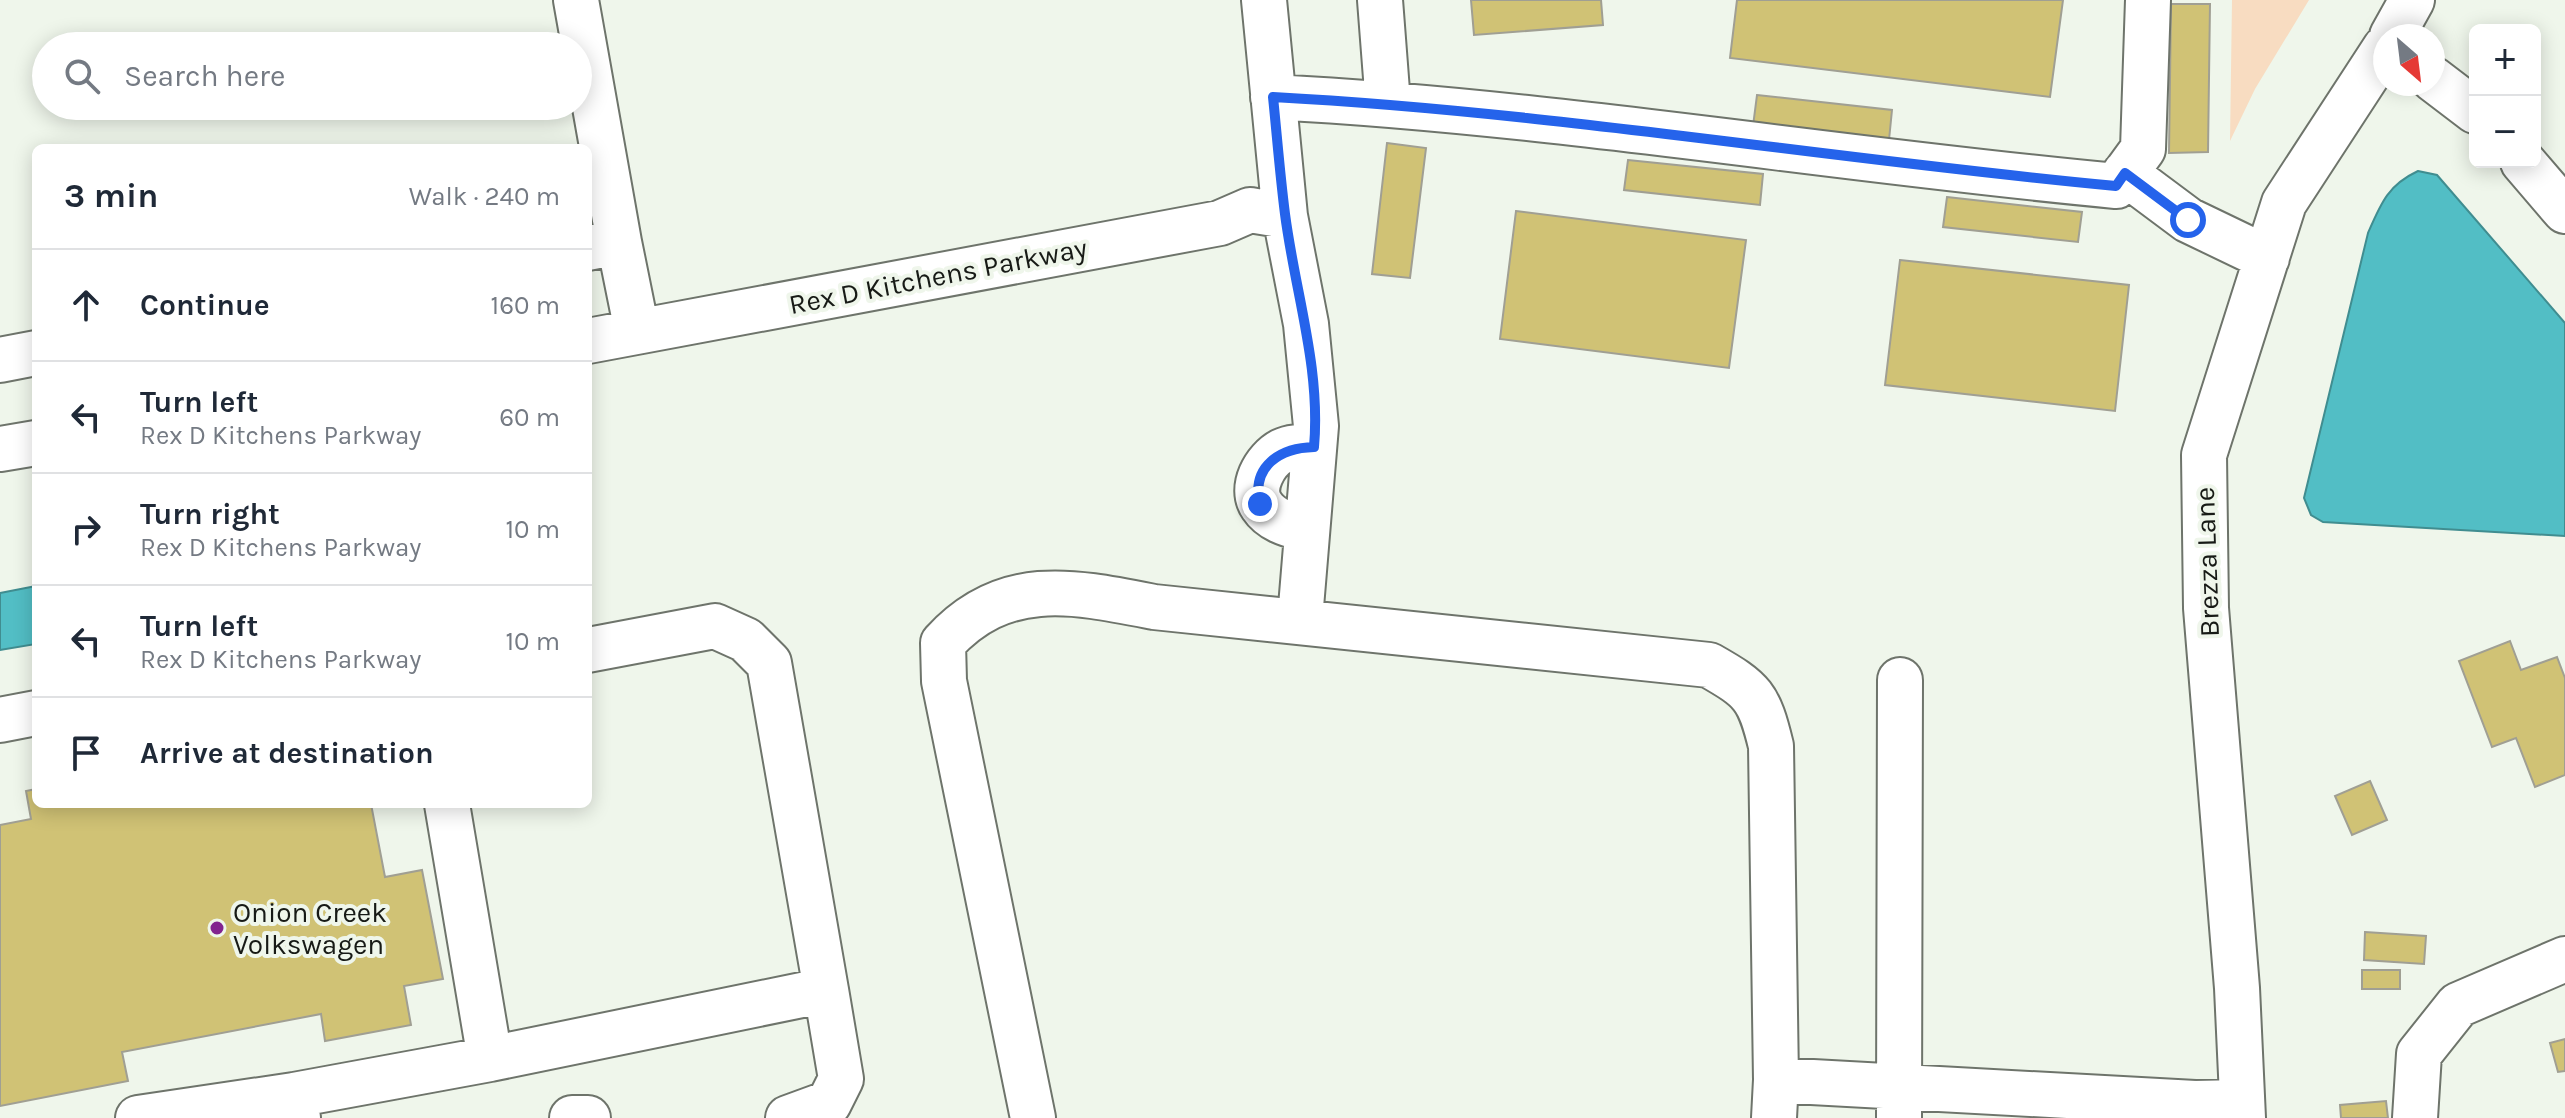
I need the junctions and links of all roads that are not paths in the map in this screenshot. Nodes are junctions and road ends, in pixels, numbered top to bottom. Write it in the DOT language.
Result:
graph roads {
  1 [pos="576,0"];
  2 [pos="1264,0"];
  3 [pos="1380,0"];
  4 [pos="2148,0"];
  5 [pos="2412,0"];
  6 [pos="2399,24"];
  7 [pos="580,32"];
  8 [pos="2373,66"];
  9 [pos="2445,88"];
  10 [pos="1273,97"];
  11 [pos="1388,104"];
  12 [pos="2469,106"];
  13 [pos="590,120"];
  14 [pos="2528,168"];
  15 [pos="2125,173"];
  16 [pos="2565,211"];
  17 [pos="1285,216"];
  18 [pos="604,245"];
  19 [pos="2267,258"];
  20 [pos="637,331"];
  21 [pos="592,340"];
  22 [pos="32,354"];
  23 [pos="0,360"];
  24 [pos="32,444"];
  25 [pos="0,449"];
  26 [pos="1300,619"];
  27 [pos="592,649"];
  28 [pos="1900,680"];
  29 [pos="32,714"];
  30 [pos="0,720"];
  31 [pos="448,808"];
  32 [pos="2565,959"];
  33 [pos="826,990"];
  34 [pos="490,1059"];
  35 [pos="1775,1099"];
  36 [pos="1899,1102"];
  37 [pos="296,1106"];
  38 [pos="2242,1110"];
  39 [pos="138,1118"];
  40 [pos="572,1118"];
  41 [pos="588,1118"];
  42 [pos="788,1118"];
  43 [pos="1033,1118"];
  44 [pos="2415,1118"];
  1 -- 7 [label="street"];
  2 -- 10 [label="street"];
  3 -- 11 [label="street"];
  4 -- 15 [label="street"];
  5 -- 6 [label="street"];
  8 -- 19 [label="street, Brezza Lane"];
  9 -- 12 [label="street"];
  10 -- 11 [label="street"];
  10 -- 17 [label="street"];
  11 -- 15 [label="street"];
  13 -- 18 [label="street"];
  14 -- 16 [label="street"];
  15 -- 19 [label="street"];
  17 -- 20 [label="street, Rex D Kitchens Parkway"];
  17 -- 26 [label="street"];
  18 -- 20 [label="street"];
  19 -- 38 [label="street, Brezza Lane"];
  20 -- 21 [label="street, Rex D Kitchens Parkway"];
  22 -- 23 [label="street"];
  24 -- 25 [label="street"];
  26 -- 35 [label="street"];
  26 -- 43 [label="street"];
  27 -- 33 [label="street"];
  28 -- 36 [label="street"];
  29 -- 30 [label="street"];
  31 -- 34 [label="street"];
  32 -- 44 [label="street"];
  33 -- 34 [label="street"];
  33 -- 42 [label="street"];
  34 -- 37 [label="street"];
  35 -- 36 [label="street"];
  36 -- 38 [label="street"];
  37 -- 39 [label="street"];
  40 -- 41 [label="street"];
}
